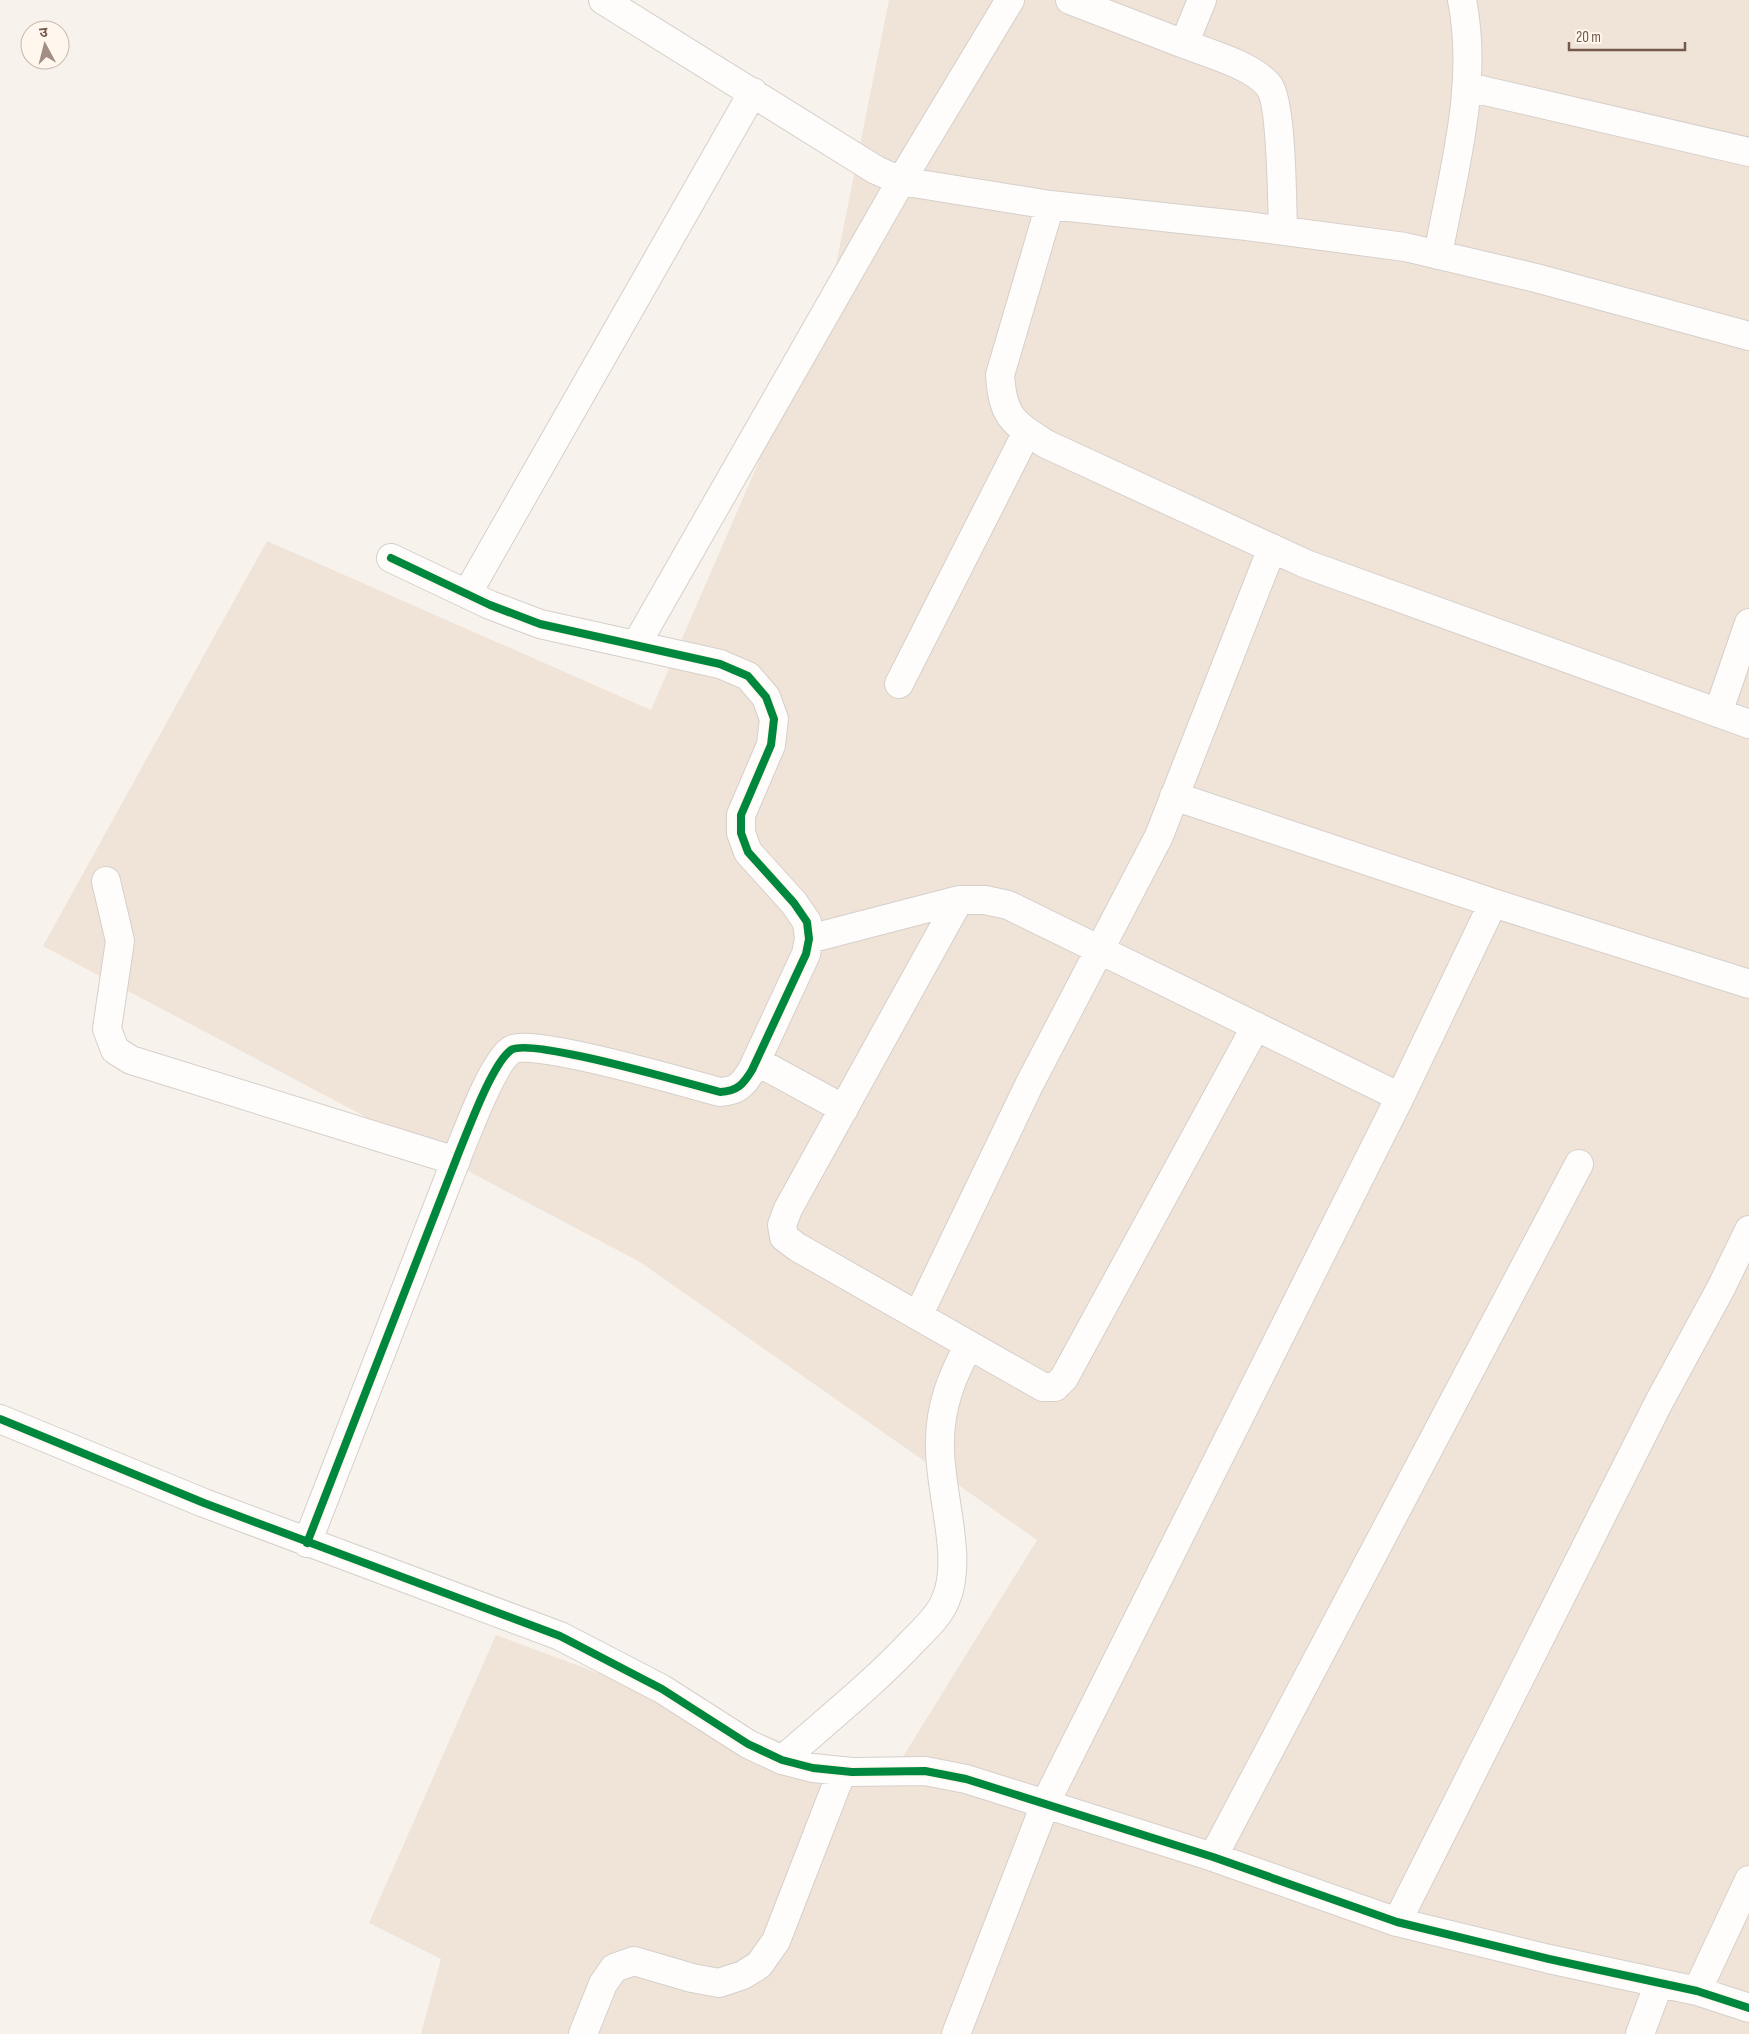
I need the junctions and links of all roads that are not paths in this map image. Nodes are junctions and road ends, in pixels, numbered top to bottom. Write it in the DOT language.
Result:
graph roads {
  1 [pos="604,0"];
  2 [pos="1010,0"];
  3 [pos="1070,0"];
  4 [pos="1202,0"];
  5 [pos="1462,0"];
  6 [pos="1184,44"];
  7 [pos="1468,87"];
  8 [pos="753,92"];
  9 [pos="1749,152"];
  10 [pos="901,181"];
  11 [pos="1050,205"];
  12 [pos="1283,230"];
  13 [pos="1438,255"];
  14 [pos="1749,336"];
  15 [pos="1027,432"];
  16 [pos="1272,548"];
  17 [pos="391,558"];
  18 [pos="468,594"];
  19 [pos="1749,623"];
  20 [pos="636,645"];
  21 [pos="899,684"];
  22 [pos="1718,713"];
  23 [pos="1749,724"];
  24 [pos="1174,796"];
  25 [pos="106,881"];
  26 [pos="959,900"];
  27 [pos="1493,903"];
  28 [pos="809,939"];
  29 [pos="1100,949"];
  30 [pos="1749,984"];
  31 [pos="1256,1026"];
  32 [pos="756,1062"];
  33 [pos="1400,1097"];
  34 [pos="844,1109"];
  35 [pos="456,1160"];
  36 [pos="1579,1164"];
  37 [pos="1749,1230"];
  38 [pos="918,1316"];
  39 [pos="969,1345"];
  40 [pos="0,1419"];
  41 [pos="307,1543"];
  42 [pos="782,1760"];
  43 [pos="842,1771"];
  44 [pos="1046,1802"];
  45 [pos="1213,1857"];
  46 [pos="1749,1880"];
  47 [pos="1397,1922"];
  48 [pos="1659,1983"];
  49 [pos="1697,1991"];
  50 [pos="1749,2008"];
  51 [pos="582,2034"];
  52 [pos="956,2034"];
  53 [pos="1640,2034"];
  1 -- 8 [label="street"];
  2 -- 10 [label="street"];
  3 -- 6 [label="street"];
  4 -- 6 [label="street"];
  5 -- 7 [label="street"];
  6 -- 12 [label="street"];
  7 -- 9 [label="street"];
  7 -- 13 [label="street"];
  8 -- 10 [label="street"];
  8 -- 18 [label="street"];
  10 -- 11 [label="street"];
  10 -- 20 [label="street"];
  11 -- 12 [label="street"];
  11 -- 15 [label="street"];
  12 -- 13 [label="street"];
  13 -- 14 [label="street"];
  15 -- 16 [label="street"];
  15 -- 21 [label="street"];
  16 -- 22 [label="street"];
  16 -- 24 [label="street"];
  17 -- 18 [label="street"];
  18 -- 20 [label="street"];
  19 -- 22 [label="street"];
  20 -- 28 [label="street"];
  22 -- 23 [label="street"];
  24 -- 27 [label="street"];
  24 -- 29 [label="street"];
  25 -- 35 [label="street"];
  26 -- 28 [label="street"];
  26 -- 29 [label="street"];
  26 -- 34 [label="street"];
  27 -- 30 [label="street"];
  27 -- 33 [label="street"];
  28 -- 32 [label="street"];
  29 -- 31 [label="street"];
  29 -- 38 [label="street"];
  31 -- 33 [label="street"];
  31 -- 39 [label="street"];
  32 -- 34 [label="street"];
  32 -- 35 [label="street"];
  33 -- 44 [label="street"];
  34 -- 38 [label="street"];
  35 -- 41 [label="street"];
  36 -- 45 [label="street"];
  37 -- 47 [label="street"];
  38 -- 39 [label="street"];
  39 -- 42 [label="street"];
  40 -- 41 [label="street"];
  41 -- 42 [label="street"];
  42 -- 43 [label="street"];
  43 -- 44 [label="street"];
  43 -- 51 [label="street"];
  44 -- 45 [label="street"];
  44 -- 52 [label="street"];
  45 -- 47 [label="street"];
  46 -- 49 [label="street"];
  47 -- 48 [label="street"];
  48 -- 49 [label="street"];
  48 -- 53 [label="street"];
  49 -- 50 [label="street"];
}
